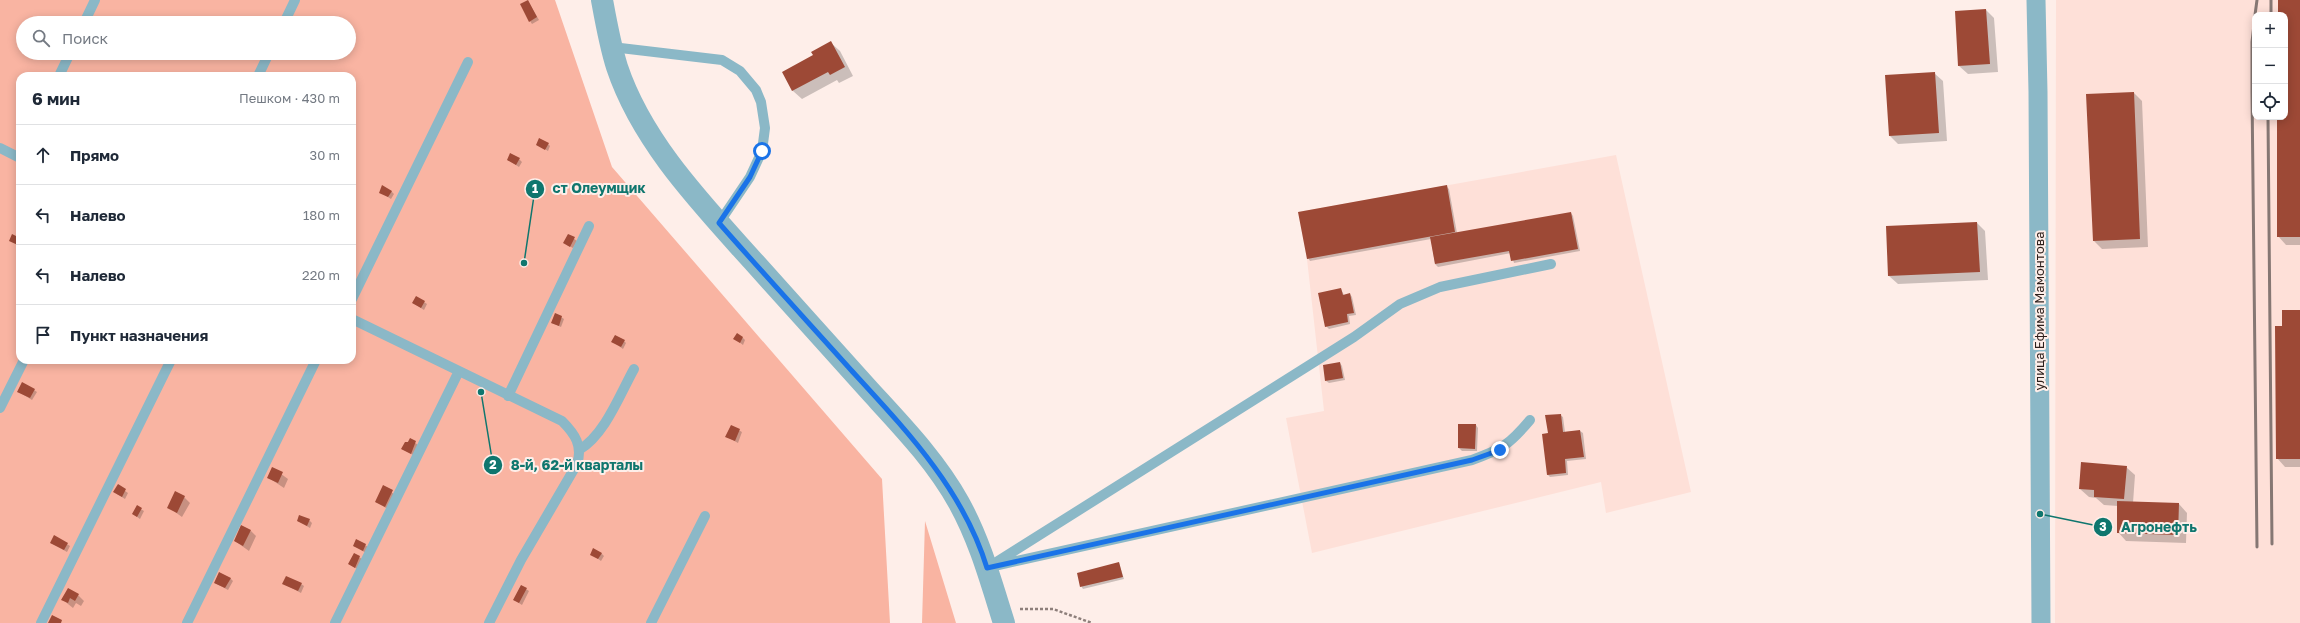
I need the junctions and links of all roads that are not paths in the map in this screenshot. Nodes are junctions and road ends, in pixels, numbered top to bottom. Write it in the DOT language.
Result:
graph roads {
  1 [pos="95,0"];
  2 [pos="295,0"];
  3 [pos="602,0"];
  4 [pos="2036,0"];
  5 [pos="87,16"];
  6 [pos="287,16"];
  7 [pos="612,47"];
  8 [pos="67,60"];
  9 [pos="266,60"];
  10 [pos="468,62"];
  11 [pos="61,72"];
  12 [pos="260,72"];
  13 [pos="0,148"];
  14 [pos="16,155"];
  15 [pos="719,223"];
  16 [pos="589,226"];
  17 [pos="1551,264"];
  18 [pos="356,291"];
  19 [pos="356,321"];
  20 [pos="22,364"];
  21 [pos="169,364"];
  22 [pos="314,364"];
  23 [pos="634,369"];
  24 [pos="459,371"];
  25 [pos="508,396"];
  26 [pos="0,408"];
  27 [pos="1530,420"];
  28 [pos="579,450"];
  29 [pos="706,516"];
  30 [pos="987,568"];
  31 [pos="1001,616"];
  32 [pos="41,623"];
  33 [pos="187,623"];
  34 [pos="335,623"];
  35 [pos="489,623"];
  36 [pos="651,623"];
  37 [pos="2040,623"];
  1 -- 5 [label="lane"];
  2 -- 6 [label="lane"];
  3 -- 7 [label="street"];
  4 -- 37 [label="street, улица Ефима Мамонтова"];
  7 -- 15 [label="street"];
  7 -- 15 [label="lane"];
  8 -- 11 [label="lane"];
  9 -- 12 [label="lane"];
  10 -- 18 [label="lane"];
  13 -- 14 [label="lane"];
  15 -- 30 [label="street"];
  16 -- 25 [label="lane"];
  17 -- 30 [label="lane"];
  19 -- 24 [label="lane"];
  20 -- 26 [label="lane"];
  21 -- 32 [label="lane"];
  22 -- 33 [label="lane"];
  23 -- 28 [label="lane"];
  24 -- 25 [label="lane"];
  24 -- 34 [label="lane"];
  25 -- 28 [label="lane"];
  27 -- 30 [label="lane"];
  28 -- 35 [label="lane"];
  29 -- 36 [label="lane"];
  30 -- 31 [label="street"];
}
